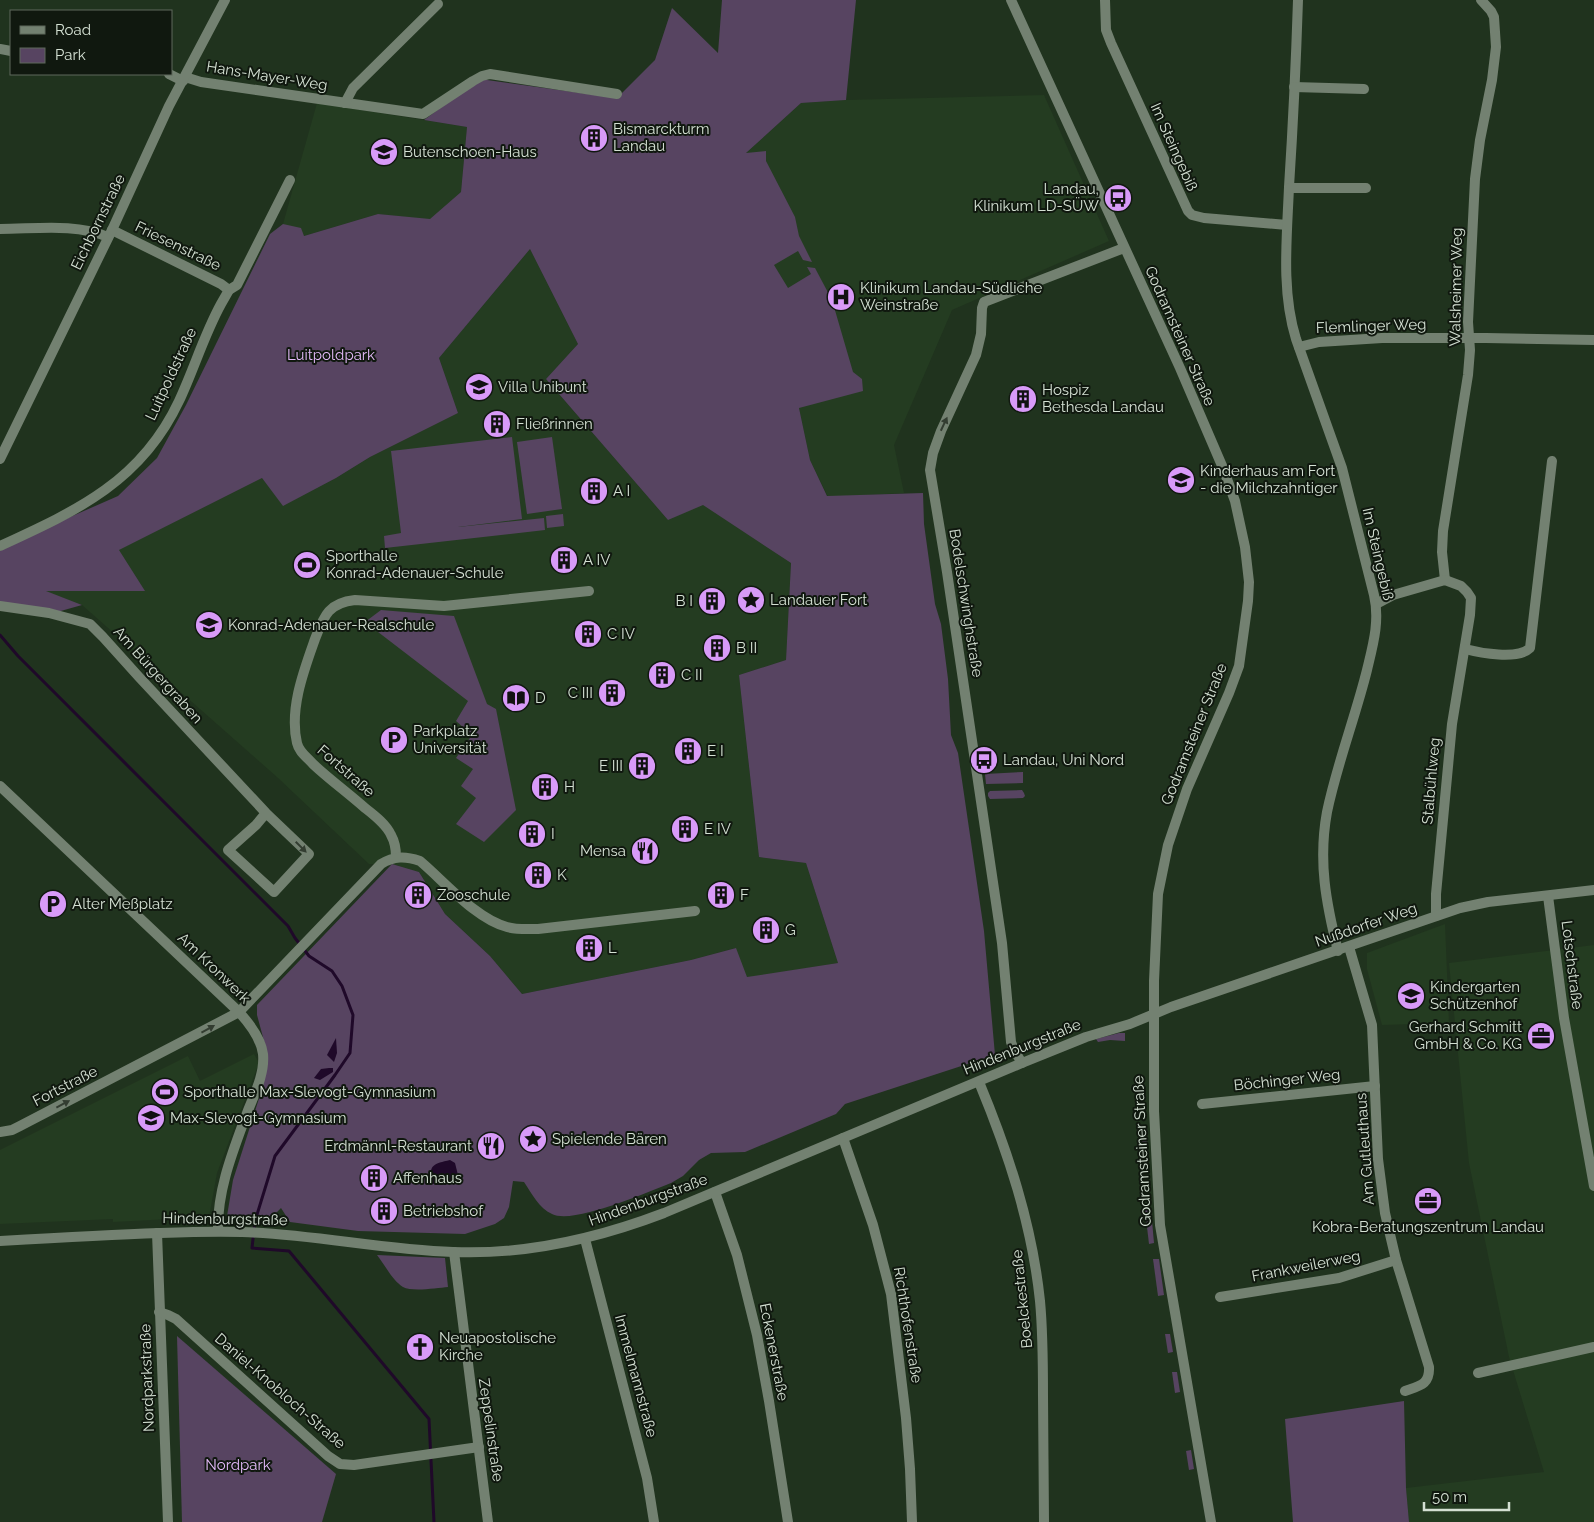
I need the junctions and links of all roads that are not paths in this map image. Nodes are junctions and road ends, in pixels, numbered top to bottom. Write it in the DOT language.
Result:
graph roads {
  1 [pos="225,0"];
  2 [pos="1011,0"];
  3 [pos="1105,0"];
  4 [pos="1298,0"];
  5 [pos="1481,0"];
  6 [pos="438,4"];
  7 [pos="172,75"];
  8 [pos="184,79"];
  9 [pos="1294,88"];
  10 [pos="1364,89"];
  11 [pos="617,94"];
  12 [pos="345,103"];
  13 [pos="290,180"];
  14 [pos="1289,188"];
  15 [pos="1366,188"];
  16 [pos="1287,225"];
  17 [pos="0,229"];
  18 [pos="110,234"];
  19 [pos="1124,248"];
  20 [pos="229,290"];
  21 [pos="1470,338"];
  22 [pos="1594,340"];
  23 [pos="1299,346"];
  24 [pos="0,459"];
  25 [pos="1552,461"];
  26 [pos="0,546"];
  27 [pos="1445,580"];
  28 [pos="589,591"];
  29 [pos="1376,604"];
  30 [pos="0,606"];
  31 [pos="1465,649"];
  32 [pos="0,786"];
  33 [pos="266,813"];
  34 [pos="396,857"];
  35 [pos="1594,890"];
  36 [pos="1548,896"];
  37 [pos="695,911"];
  38 [pos="1436,916"];
  39 [pos="1349,947"];
  40 [pos="1338,951"];
  41 [pos="239,1012"];
  42 [pos="1154,1015"];
  43 [pos="1022,1063"];
  44 [pos="979,1082"];
  45 [pos="1375,1086"];
  46 [pos="1202,1104"];
  47 [pos="0,1132"];
  48 [pos="843,1138"];
  49 [pos="1594,1186"];
  50 [pos="715,1192"];
  51 [pos="218,1231"];
  52 [pos="157,1234"];
  53 [pos="585,1239"];
  54 [pos="0,1240"];
  55 [pos="454,1252"];
  56 [pos="1396,1260"];
  57 [pos="1220,1297"];
  58 [pos="159,1312"];
  59 [pos="1594,1347"];
  60 [pos="1478,1373"];
  61 [pos="1405,1391"];
  62 [pos="479,1447"];
  63 [pos="168,1522"];
  64 [pos="488,1522"];
  65 [pos="654,1522"];
  66 [pos="788,1522"];
  67 [pos="912,1522"];
  68 [pos="1044,1522"];
  69 [pos="1211,1522"];
  1 -- 8 [label="street, Eichbornstraße"];
  2 -- 19 [label="street, Godramsteiner Straße"];
  3 -- 16 [label="street, Im Steingebiß"];
  4 -- 9 [label="street, Im Steingebiß"];
  5 -- 21 [label="street, Walsheimer Weg"];
  6 -- 12 [label="street, Hans-Mayer-Weg"];
  7 -- 8 [label="street, Hans-Mayer-Weg"];
  8 -- 12 [label="street, Hans-Mayer-Weg"];
  8 -- 18 [label="street, Eichbornstraße"];
  9 -- 10 [label="street"];
  9 -- 14 [label="street, Im Steingebiß"];
  11 -- 12 [label="street, Hans-Mayer-Weg"];
  13 -- 20 [label="street, Luitpoldstraße"];
  14 -- 15 [label="street"];
  14 -- 16 [label="street, Im Steingebiß"];
  16 -- 23 [label="street, Im Steingebiß"];
  17 -- 18 [label="street, Friesenstraße"];
  18 -- 20 [label="street, Friesenstraße"];
  18 -- 24 [label="street, Eichbornstraße"];
  19 -- 42 [label="street, Godramsteiner Straße"];
  43 -- 19 [label="street, Bodelschwinghstraße, one-way"];
  20 -- 26 [label="street, Luitpoldstraße"];
  21 -- 22 [label="street, Flemlinger Weg"];
  21 -- 23 [label="street, Flemlinger Weg"];
  21 -- 27 [label="street, Walsheimer Weg"];
  23 -- 29 [label="street, Im Steingebiß"];
  25 -- 31 [label="street"];
  27 -- 29 [label="street"];
  27 -- 31 [label="street, Stalbühlweg"];
  28 -- 34 [label="street, Fortstraße"];
  29 -- 40 [label="street, Im Steingebiß"];
  30 -- 33 [label="street, Am Bürgergraben"];
  31 -- 38 [label="street, Stalbühlweg"];
  32 -- 41 [label="street, Am Kronwerk"];
  33 -- 33 [label="street, Am Bürgergraben, one-way"];
  34 -- 37 [label="street"];
  34 -- 41 [label="street, Fortstraße"];
  35 -- 36 [label="street, Nußdorfer Weg"];
  36 -- 38 [label="street, Nußdorfer Weg"];
  36 -- 49 [label="street, Lotschstraße"];
  38 -- 39 [label="street, Nußdorfer Weg"];
  39 -- 40 [label="street, Nußdorfer Weg"];
  39 -- 45 [label="street, Am Gutleuthaus"];
  40 -- 42 [label="street, Nußdorfer Weg"];
  47 -- 41 [label="street, Fortstraße, one-way"];
  41 -- 51 [label="street, Am Kronwerk"];
  42 -- 43 [label="street, Hindenburgstraße"];
  42 -- 69 [label="street, Godramsteiner Straße"];
  43 -- 44 [label="street, Hindenburgstraße"];
  44 -- 48 [label="street, Hindenburgstraße"];
  44 -- 68 [label="street, Boelckestraße"];
  45 -- 46 [label="street, Böchinger Weg"];
  45 -- 56 [label="street, Am Gutleuthaus"];
  48 -- 50 [label="street, Hindenburgstraße"];
  48 -- 67 [label="street, Richthofenstraße"];
  50 -- 53 [label="street, Hindenburgstraße"];
  50 -- 66 [label="street, Eckenerstraße"];
  51 -- 52 [label="street, Hindenburgstraße"];
  51 -- 55 [label="street, Hindenburgstraße"];
  52 -- 54 [label="street, Hindenburgstraße"];
  52 -- 58 [label="street, Nordparkstraße"];
  53 -- 55 [label="street, Hindenburgstraße"];
  53 -- 65 [label="street, Immelmannstraße"];
  55 -- 62 [label="street, Zeppelinstraße"];
  56 -- 57 [label="street, Frankweilerweg"];
  56 -- 61 [label="street, Am Gutleuthaus"];
  58 -- 62 [label="street, Daniel-Knobloch-Straße"];
  58 -- 63 [label="street, Nordparkstraße"];
  59 -- 60 [label="street"];
  62 -- 64 [label="street, Zeppelinstraße"];
}
